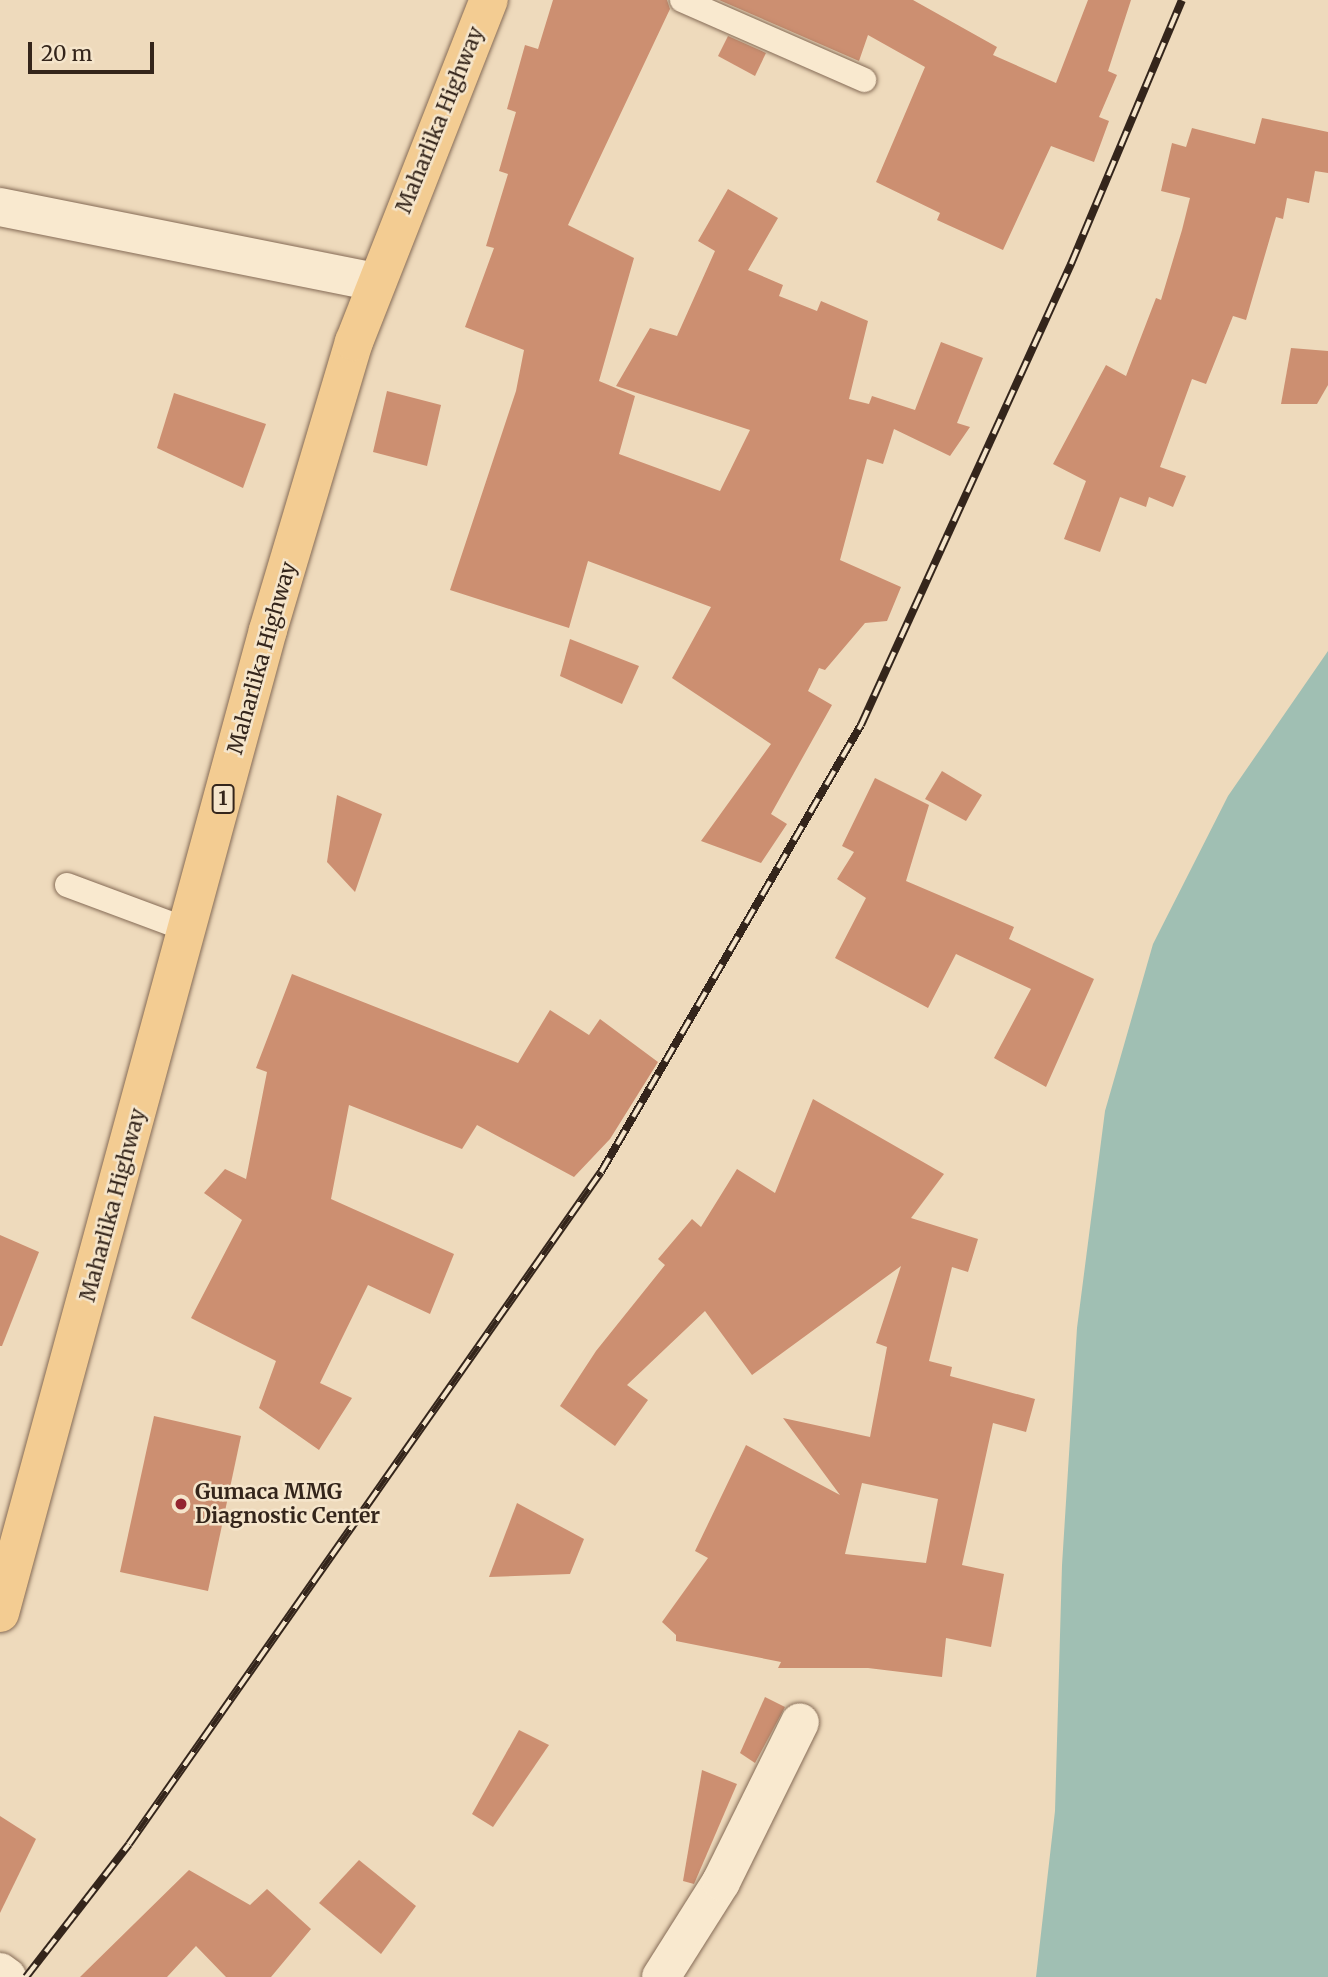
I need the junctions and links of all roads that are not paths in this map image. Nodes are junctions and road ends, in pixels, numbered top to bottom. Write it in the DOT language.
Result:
graph roads {
  1 [pos="489,0"];
  2 [pos="682,0"];
  3 [pos="864,80"];
  4 [pos="0,207"];
  5 [pos="374,282"];
  6 [pos="66,885"];
  7 [pos="188,930"];
  8 [pos="0,1613"];
  9 [pos="800,1722"];
  10 [pos="0,1972"];
  11 [pos="7,1977"];
  12 [pos="662,1977"];
  1 -- 5 [label="main road, Maharlika Highway / 1"];
  2 -- 3 [label="lane"];
  4 -- 5 [label="street"];
  5 -- 7 [label="main road, Maharlika Highway / 1"];
  6 -- 7 [label="lane"];
  7 -- 8 [label="main road, Maharlika Highway / 1"];
  9 -- 12 [label="street"];
  10 -- 11 [label="street"];
}
